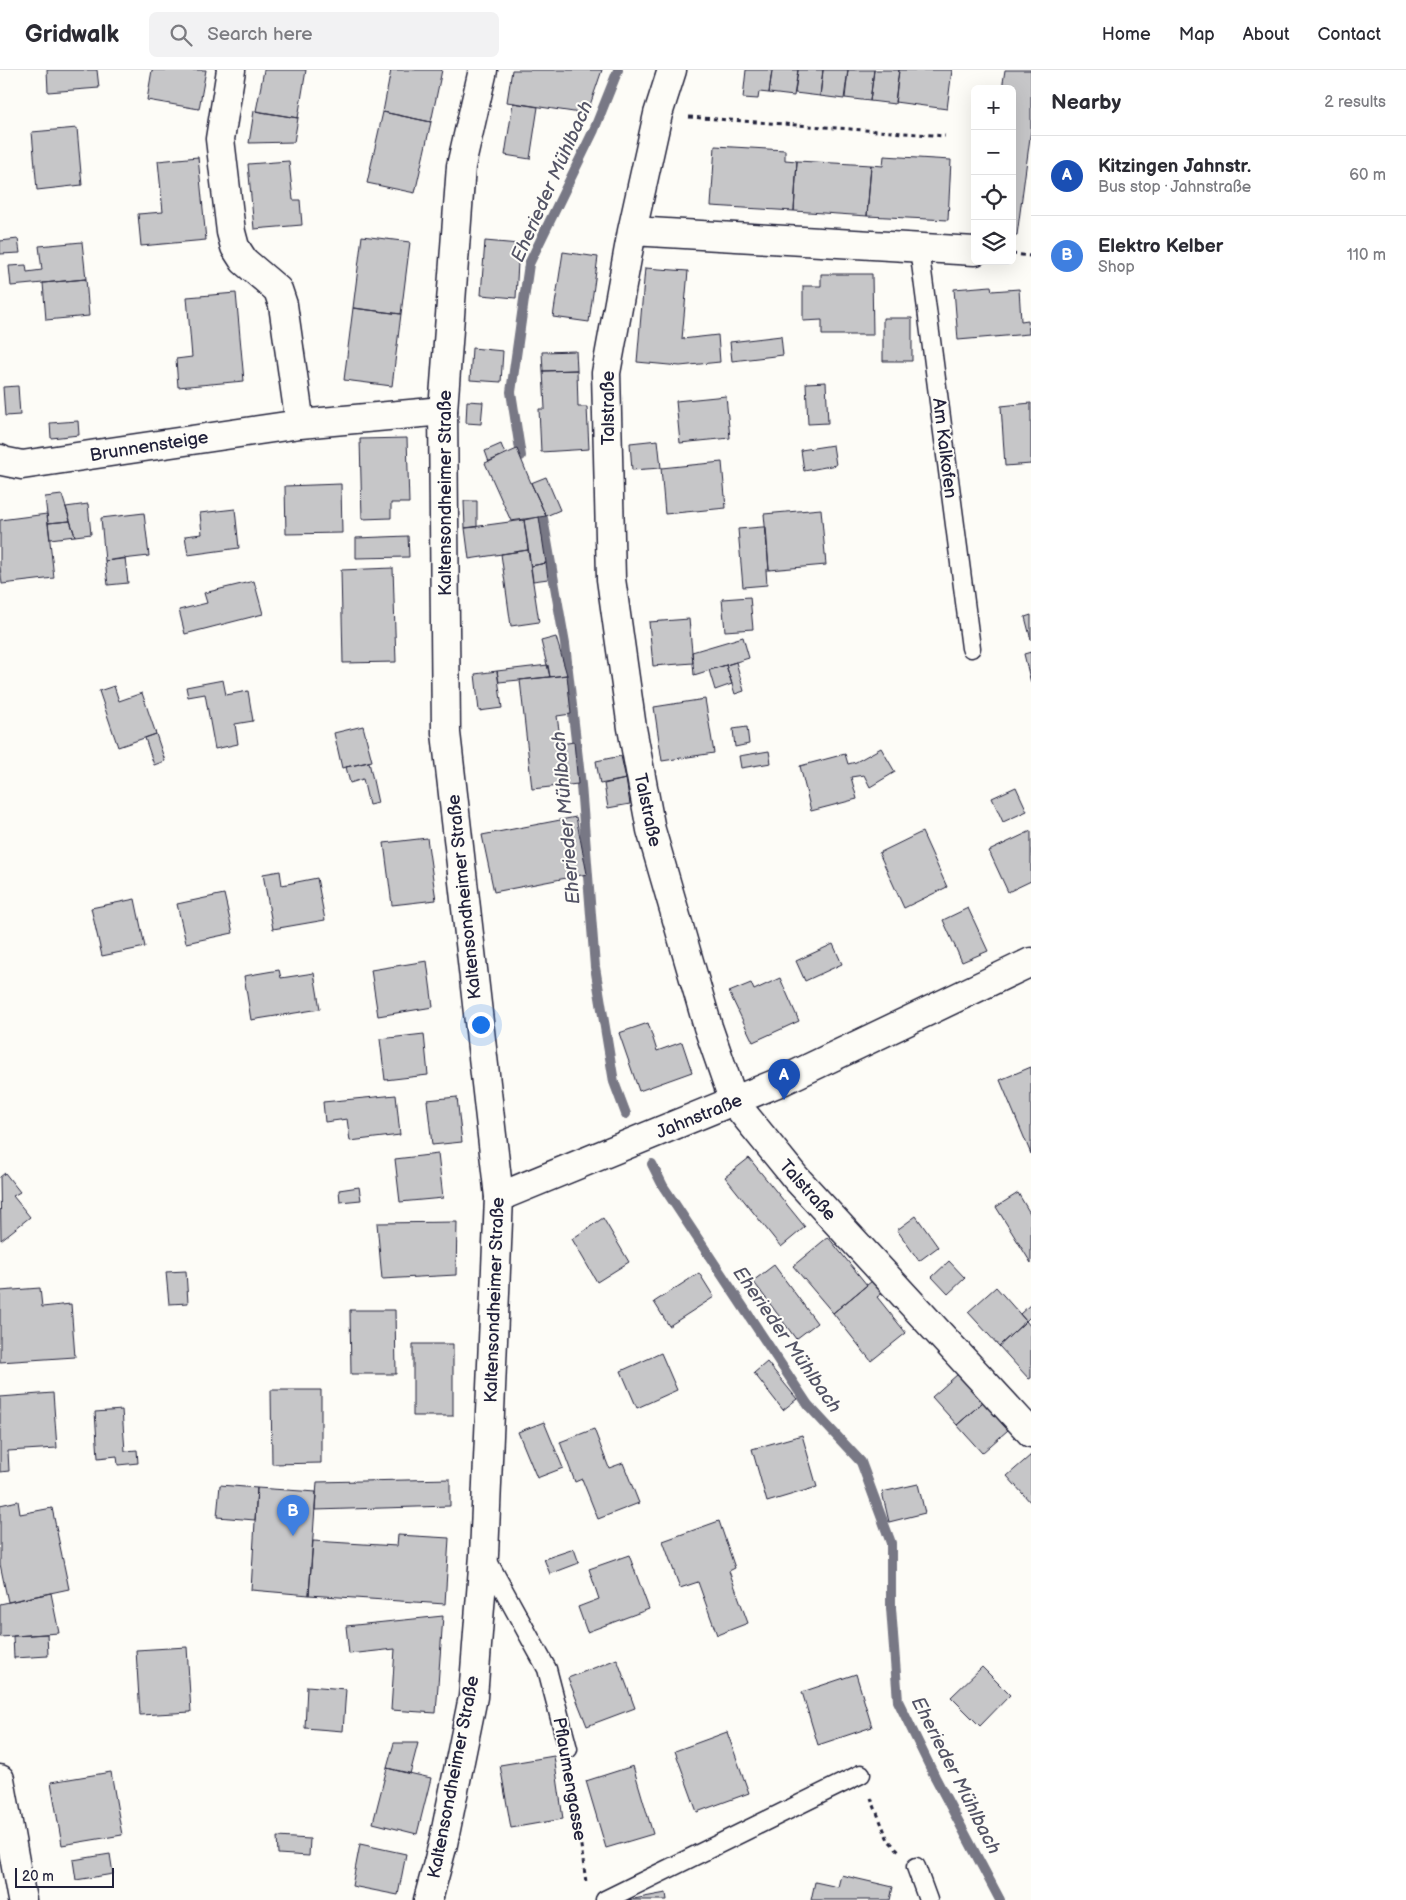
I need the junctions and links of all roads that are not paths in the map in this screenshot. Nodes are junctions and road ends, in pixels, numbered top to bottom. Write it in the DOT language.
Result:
graph roads {
  1 [pos="231,70"];
  2 [pos="483,70"];
  3 [pos="672,70"];
  4 [pos="632,231"];
  5 [pos="920,248"];
  6 [pos="971,251"];
  7 [pos="443,411"];
  8 [pos="300,424"];
  9 [pos="0,459"];
  10 [pos="972,648"];
  11 [pos="1031,962"];
  12 [pos="734,1102"];
  13 [pos="499,1197"];
  14 [pos="1031,1433"];
  15 [pos="484,1556"];
  16 [pos="568,1749"];
  17 [pos="861,1774"];
  18 [pos="0,1779"];
  19 [pos="916,1866"];
  20 [pos="22,1900"];
  21 [pos="428,1900"];
  22 [pos="605,1900"];
  23 [pos="928,1900"];
  1 -- 8 [label="street"];
  2 -- 7 [label="street, Kaltensondheimer Straße"];
  3 -- 4 [label="street, Talstraße"];
  4 -- 5 [label="street"];
  4 -- 12 [label="street, Talstraße"];
  5 -- 6 [label="street"];
  5 -- 10 [label="lane, Am Kalkofen"];
  7 -- 8 [label="street, Brunnensteige"];
  7 -- 13 [label="street, Kaltensondheimer Straße"];
  8 -- 9 [label="street, Brunnensteige"];
  11 -- 12 [label="street, Jahnstraße"];
  12 -- 13 [label="street, Jahnstraße"];
  12 -- 14 [label="street, Talstraße"];
  13 -- 15 [label="street, Kaltensondheimer Straße"];
  15 -- 16 [label="lane, Pflaumengasse"];
  15 -- 21 [label="street, Kaltensondheimer Straße"];
  17 -- 22 [label="lane"];
  18 -- 20 [label="street"];
  19 -- 23 [label="lane"];
}
